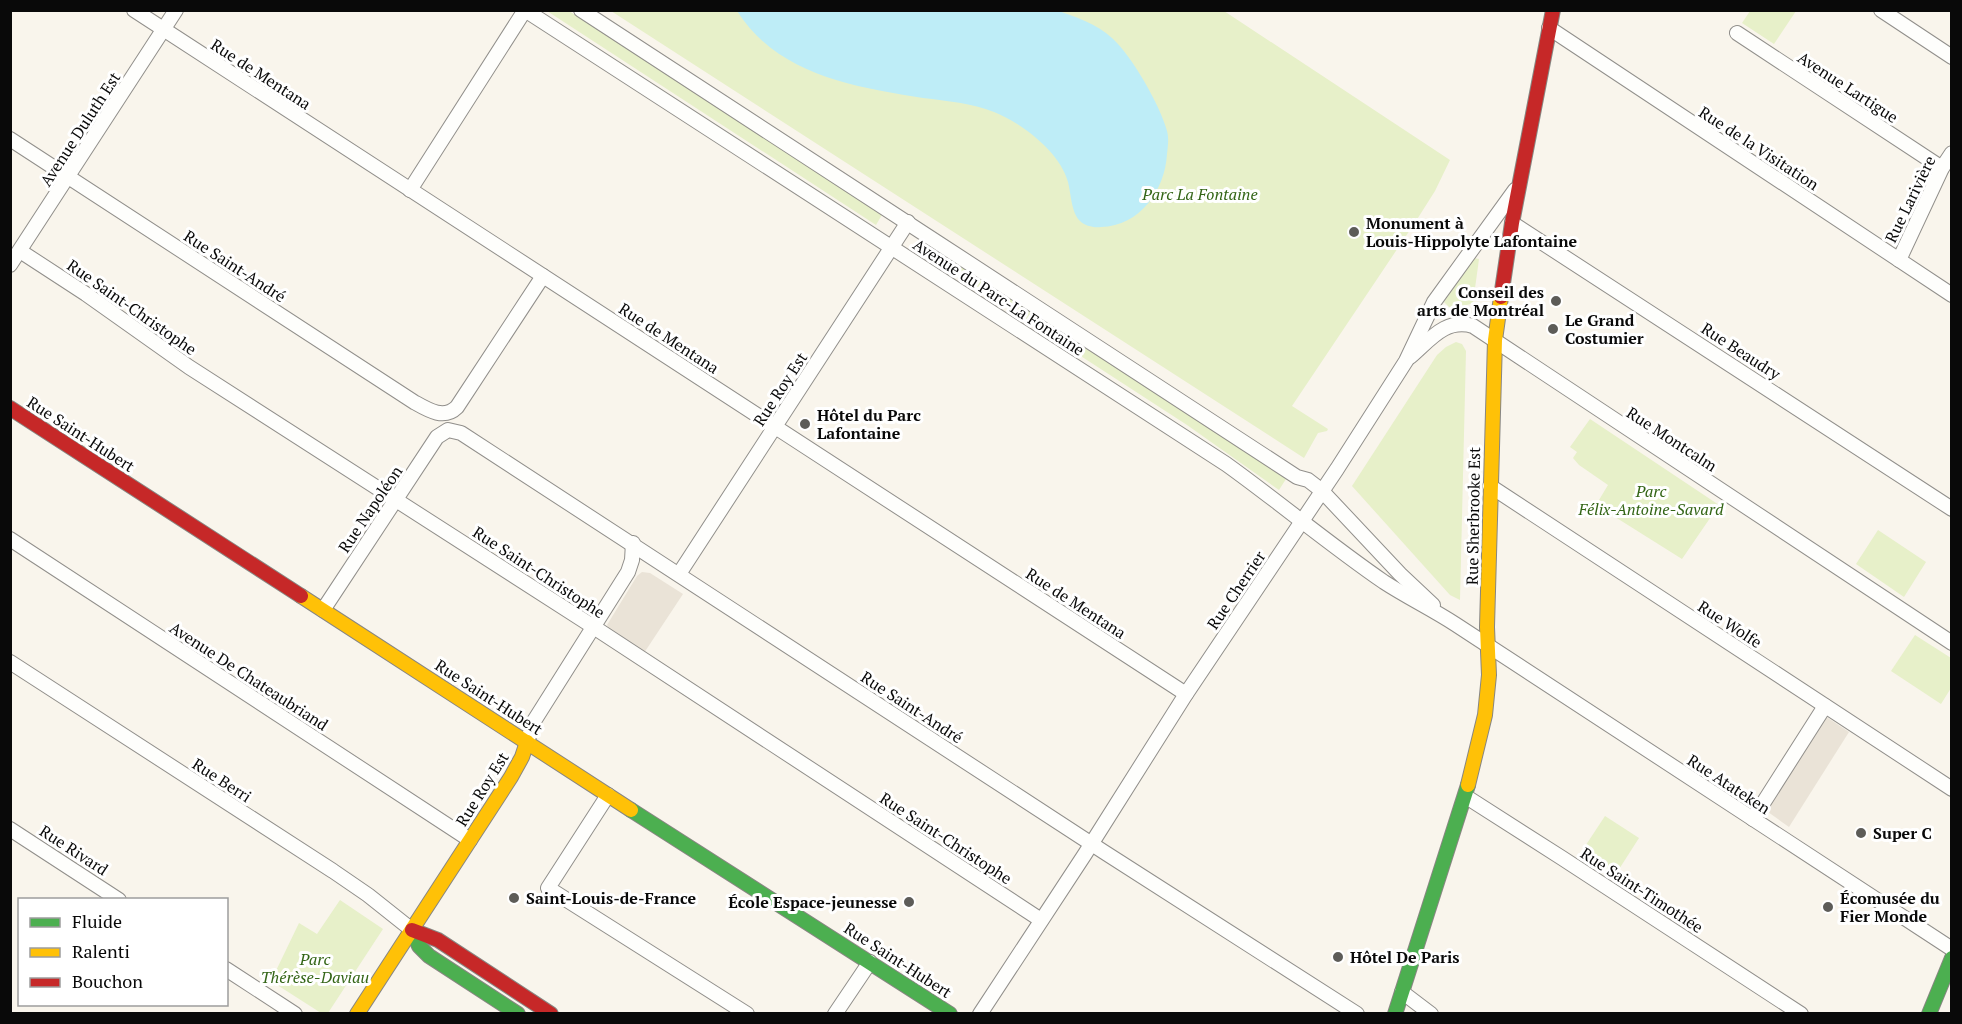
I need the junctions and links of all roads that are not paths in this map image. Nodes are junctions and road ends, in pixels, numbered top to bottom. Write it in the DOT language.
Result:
graph roads {
  1 [pos="134,10"];
  2 [pos="176,10"];
  3 [pos="525,10"];
  4 [pos="581,10"];
  5 [pos="1553,10"];
  6 [pos="1881,10"];
  7 [pos="1549,28"];
  8 [pos="164,30"];
  9 [pos="1737,33"];
  10 [pos="1952,57"];
  11 [pos="10,139"];
  12 [pos="1952,153"];
  13 [pos="1942,168"];
  14 [pos="69,177"];
  15 [pos="1518,186"];
  16 [pos="410,190"];
  17 [pos="908,222"];
  18 [pos="1512,223"];
  19 [pos="892,248"];
  20 [pos="20,251"];
  21 [pos="1899,260"];
  22 [pos="10,265"];
  23 [pos="543,276"];
  24 [pos="1952,295"];
  25 [pos="1495,340"];
  26 [pos="1406,361"];
  27 [pos="10,408"];
  28 [pos="776,427"];
  29 [pos="448,430"];
  30 [pos="1490,486"];
  31 [pos="1322,490"];
  32 [pos="395,500"];
  33 [pos="1952,509"];
  34 [pos="1301,522"];
  35 [pos="10,539"];
  36 [pos="633,543"];
  37 [pos="679,574"];
  38 [pos="323,610"];
  39 [pos="1450,621"];
  40 [pos="593,626"];
  41 [pos="1952,643"];
  42 [pos="1488,647"];
  43 [pos="10,662"];
  44 [pos="1186,694"];
  45 [pos="1825,706"];
  46 [pos="527,742"];
  47 [pos="1952,789"];
  48 [pos="608,795"];
  49 [pos="1465,796"];
  50 [pos="1753,819"];
  51 [pos="10,829"];
  52 [pos="470,840"];
  53 [pos="1091,843"];
  54 [pos="116,898"];
  55 [pos="1041,920"];
  56 [pos="412,930"];
  57 [pos="1952,949"];
  58 [pos="1952,958"];
  59 [pos="870,962"];
  60 [pos="228,970"];
  61 [pos="1402,992"];
  62 [pos="296,1014"];
  63 [pos="357,1014"];
  64 [pos="518,1014"];
  65 [pos="551,1014"];
  66 [pos="747,1014"];
  67 [pos="835,1014"];
  68 [pos="950,1014"];
  69 [pos="980,1014"];
  70 [pos="1357,1014"];
  71 [pos="1395,1014"];
  72 [pos="1431,1014"];
  73 [pos="1801,1014"];
  74 [pos="1929,1014"];
  1 -- 8 [label="street, Rue de Mentana"];
  2 -- 8 [label="street, Avenue Duluth Est"];
  3 -- 16 [label="street"];
  3 -- 19 [label="street, Avenue du Parc-La Fontaine"];
  4 -- 17 [label="street, Avenue du Parc-La Fontaine"];
  5 -- 7 [label="street, Rue Sherbrooke Est"];
  6 -- 10 [label="street"];
  7 -- 15 [label="street, Rue Sherbrooke Est"];
  7 -- 21 [label="street, Rue de la Visitation"];
  8 -- 14 [label="street, Avenue Duluth Est"];
  8 -- 16 [label="street, Rue de Mentana"];
  9 -- 13 [label="street, Avenue Lartigue"];
  11 -- 14 [label="street, Rue Saint-André"];
  12 -- 13 [label="street, Rue Larivière"];
  13 -- 21 [label="street, Rue Larivière"];
  14 -- 20 [label="street, Avenue Duluth Est"];
  14 -- 23 [label="street, Rue Saint-André"];
  15 -- 18 [label="street, Rue Sherbrooke Est"];
  15 -- 26 [label="street, Rue Cherrier"];
  16 -- 23 [label="street, Rue de Mentana"];
  17 -- 19 [label="street, Rue Roy Est"];
  17 -- 31 [label="street, Avenue du Parc-La Fontaine"];
  18 -- 25 [label="street, Rue Sherbrooke Est"];
  18 -- 33 [label="street, Rue Beaudry"];
  19 -- 28 [label="street, Rue Roy Est"];
  19 -- 34 [label="street, Avenue du Parc-La Fontaine"];
  20 -- 22 [label="street, Avenue Duluth Est"];
  20 -- 32 [label="street, Rue Saint-Christophe"];
  21 -- 24 [label="street, Rue de la Visitation"];
  23 -- 28 [label="street, Rue de Mentana"];
  25 -- 26 [label="street, Rue Montcalm"];
  25 -- 30 [label="street, Rue Sherbrooke Est"];
  25 -- 41 [label="street, Rue Montcalm"];
  26 -- 31 [label="street, Rue Cherrier"];
  27 -- 38 [label="street, Rue Saint-Hubert"];
  28 -- 37 [label="street, Rue Roy Est"];
  28 -- 44 [label="street, Rue de Mentana"];
  29 -- 32 [label="street, Rue Napoléon"];
  29 -- 36 [label="street, Rue Saint-André"];
  30 -- 42 [label="street, Rue Sherbrooke Est"];
  30 -- 45 [label="street, Rue Wolfe"];
  31 -- 34 [label="street, Rue Cherrier"];
  31 -- 39 [label="street, Avenue du Parc-La Fontaine"];
  32 -- 38 [label="street, Rue Napoléon"];
  32 -- 40 [label="street, Rue Saint-Christophe"];
  34 -- 39 [label="street, Avenue du Parc-La Fontaine"];
  34 -- 44 [label="street, Rue Cherrier"];
  35 -- 52 [label="street, Avenue De Chateaubriand"];
  36 -- 37 [label="street, Rue Saint-André"];
  36 -- 40 [label="street, Rue Roy Est"];
  37 -- 53 [label="street, Rue Saint-André"];
  38 -- 46 [label="street, Rue Saint-Hubert"];
  39 -- 42 [label="street, Avenue du Parc-La Fontaine"];
  40 -- 46 [label="street, Rue Roy Est"];
  40 -- 55 [label="street, Rue Saint-Christophe"];
  42 -- 49 [label="street, Rue Sherbrooke Est"];
  42 -- 50 [label="street, Rue Atateken"];
  43 -- 56 [label="street, Rue Berri"];
  44 -- 53 [label="street, Rue Cherrier"];
  45 -- 47 [label="street, Rue Wolfe"];
  45 -- 50 [label="street"];
  46 -- 48 [label="street, Rue Saint-Hubert"];
  46 -- 52 [label="street, Rue Roy Est"];
  48 -- 59 [label="street, Rue Saint-Hubert"];
  48 -- 66 [label="street"];
  49 -- 61 [label="street, Rue Sherbrooke Est"];
  49 -- 73 [label="street, Rue Saint-Timothée"];
  50 -- 57 [label="street, Rue Atateken"];
  51 -- 54 [label="street, Rue Rivard"];
  52 -- 56 [label="street, Rue Roy Est"];
  53 -- 55 [label="street, Rue Cherrier"];
  53 -- 70 [label="street, Rue Saint-André"];
  55 -- 69 [label="street, Rue Cherrier"];
  56 -- 63 [label="street, Rue Roy Est"];
  56 -- 64 [label="street, Rue Berri"];
  56 -- 65 [label="street, Rue Berri"];
  58 -- 74 [label="street"];
  59 -- 67 [label="street"];
  59 -- 68 [label="street, Rue Saint-Hubert"];
  60 -- 62 [label="street"];
  61 -- 71 [label="street, Rue Sherbrooke Est"];
  61 -- 72 [label="street"];
}
